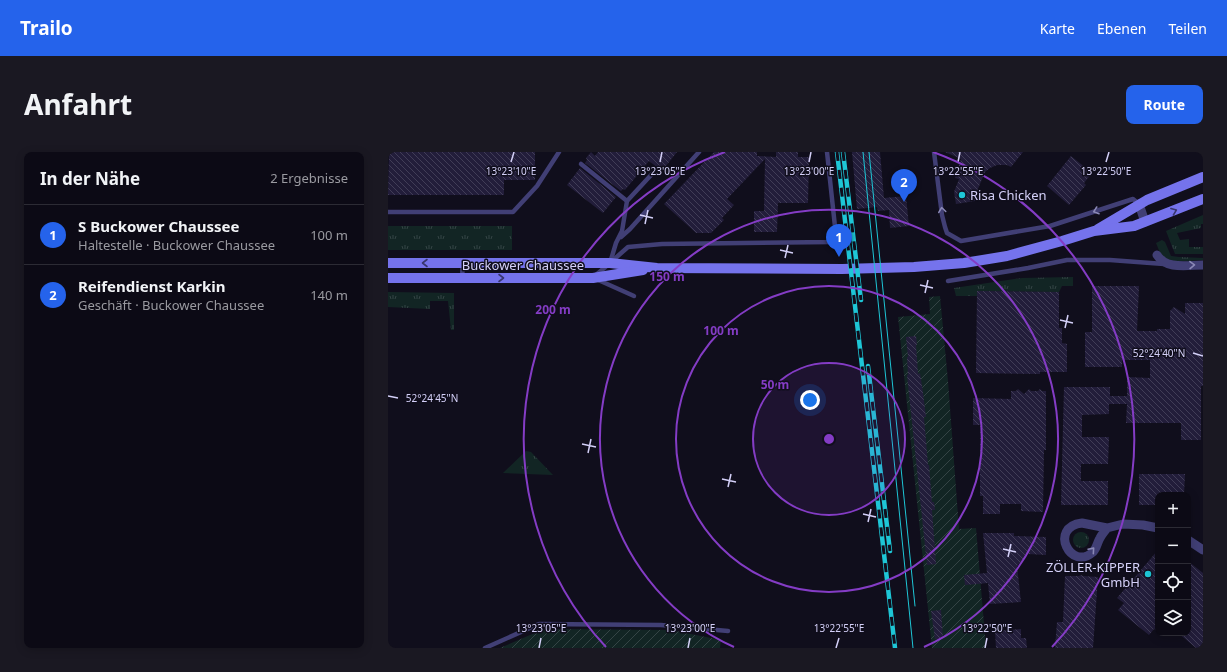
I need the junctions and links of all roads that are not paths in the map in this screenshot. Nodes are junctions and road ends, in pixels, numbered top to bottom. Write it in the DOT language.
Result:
graph roads {
  1 [pos="559,152"];
  2 [pos="699,152"];
  3 [pos="826,152"];
  4 [pos="934,152"];
  5 [pos="582,164"];
  6 [pos="652,174"];
  7 [pos="1203,177"];
  8 [pos="1203,199"];
  9 [pos="627,201"];
  10 [pos="1136,201"];
  11 [pos="388,212"];
  12 [pos="1145,222"];
  13 [pos="1094,231"];
  14 [pos="619,238"];
  15 [pos="1157,254"];
  16 [pos="388,263"];
  17 [pos="463,263"];
  18 [pos="610,263"];
  19 [pos="1203,264"];
  20 [pos="1170,265"];
  21 [pos="657,268"];
  22 [pos="388,278"];
  23 [pos="462,278"];
  24 [pos="593,278"];
  25 [pos="948,281"];
  26 [pos="634,296"];
  27 [pos="1155,527"];
  28 [pos="1107,528"];
  29 [pos="1191,542"];
  30 [pos="1203,550"];
  31 [pos="728,631"];
  32 [pos="485,648"];
  1 -- 11 [label="lane"];
  2 -- 14 [label="lane"];
  3 -- 18 [label="lane"];
  10 -- 4 [label="lane, one-way"];
  5 -- 9 [label="lane"];
  6 -- 9 [label="lane"];
  7 -- 10 [label="main road, Buckower Chaussee"];
  12 -- 8 [label="main road, Buckower Chaussee, one-way"];
  9 -- 14 [label="lane"];
  10 -- 12 [label="street"];
  10 -- 13 [label="main road, Buckower Chaussee"];
  12 -- 13 [label="main road, Buckower Chaussee"];
  13 -- 21 [label="main road, Buckower Chaussee"];
  14 -- 18 [label="lane"];
  15 -- 20 [label="street"];
  17 -- 16 [label="main road, Buckower Chaussee, one-way"];
  17 -- 18 [label="main road, Buckower Chaussee"];
  17 -- 23 [label="lane"];
  18 -- 21 [label="main road, Buckower Chaussee"];
  18 -- 24 [label="lane"];
  20 -- 19 [label="street, one-way"];
  20 -- 25 [label="lane"];
  21 -- 24 [label="main road, Buckower Chaussee"];
  22 -- 23 [label="main road, Buckower Chaussee"];
  23 -- 24 [label="main road, Buckower Chaussee, one-way"];
  24 -- 26 [label="lane"];
  27 -- 28 [label="street"];
  28 -- 28 [label="street, one-way"];
  29 -- 30 [label="street"];
  31 -- 32 [label="lane"];
}
